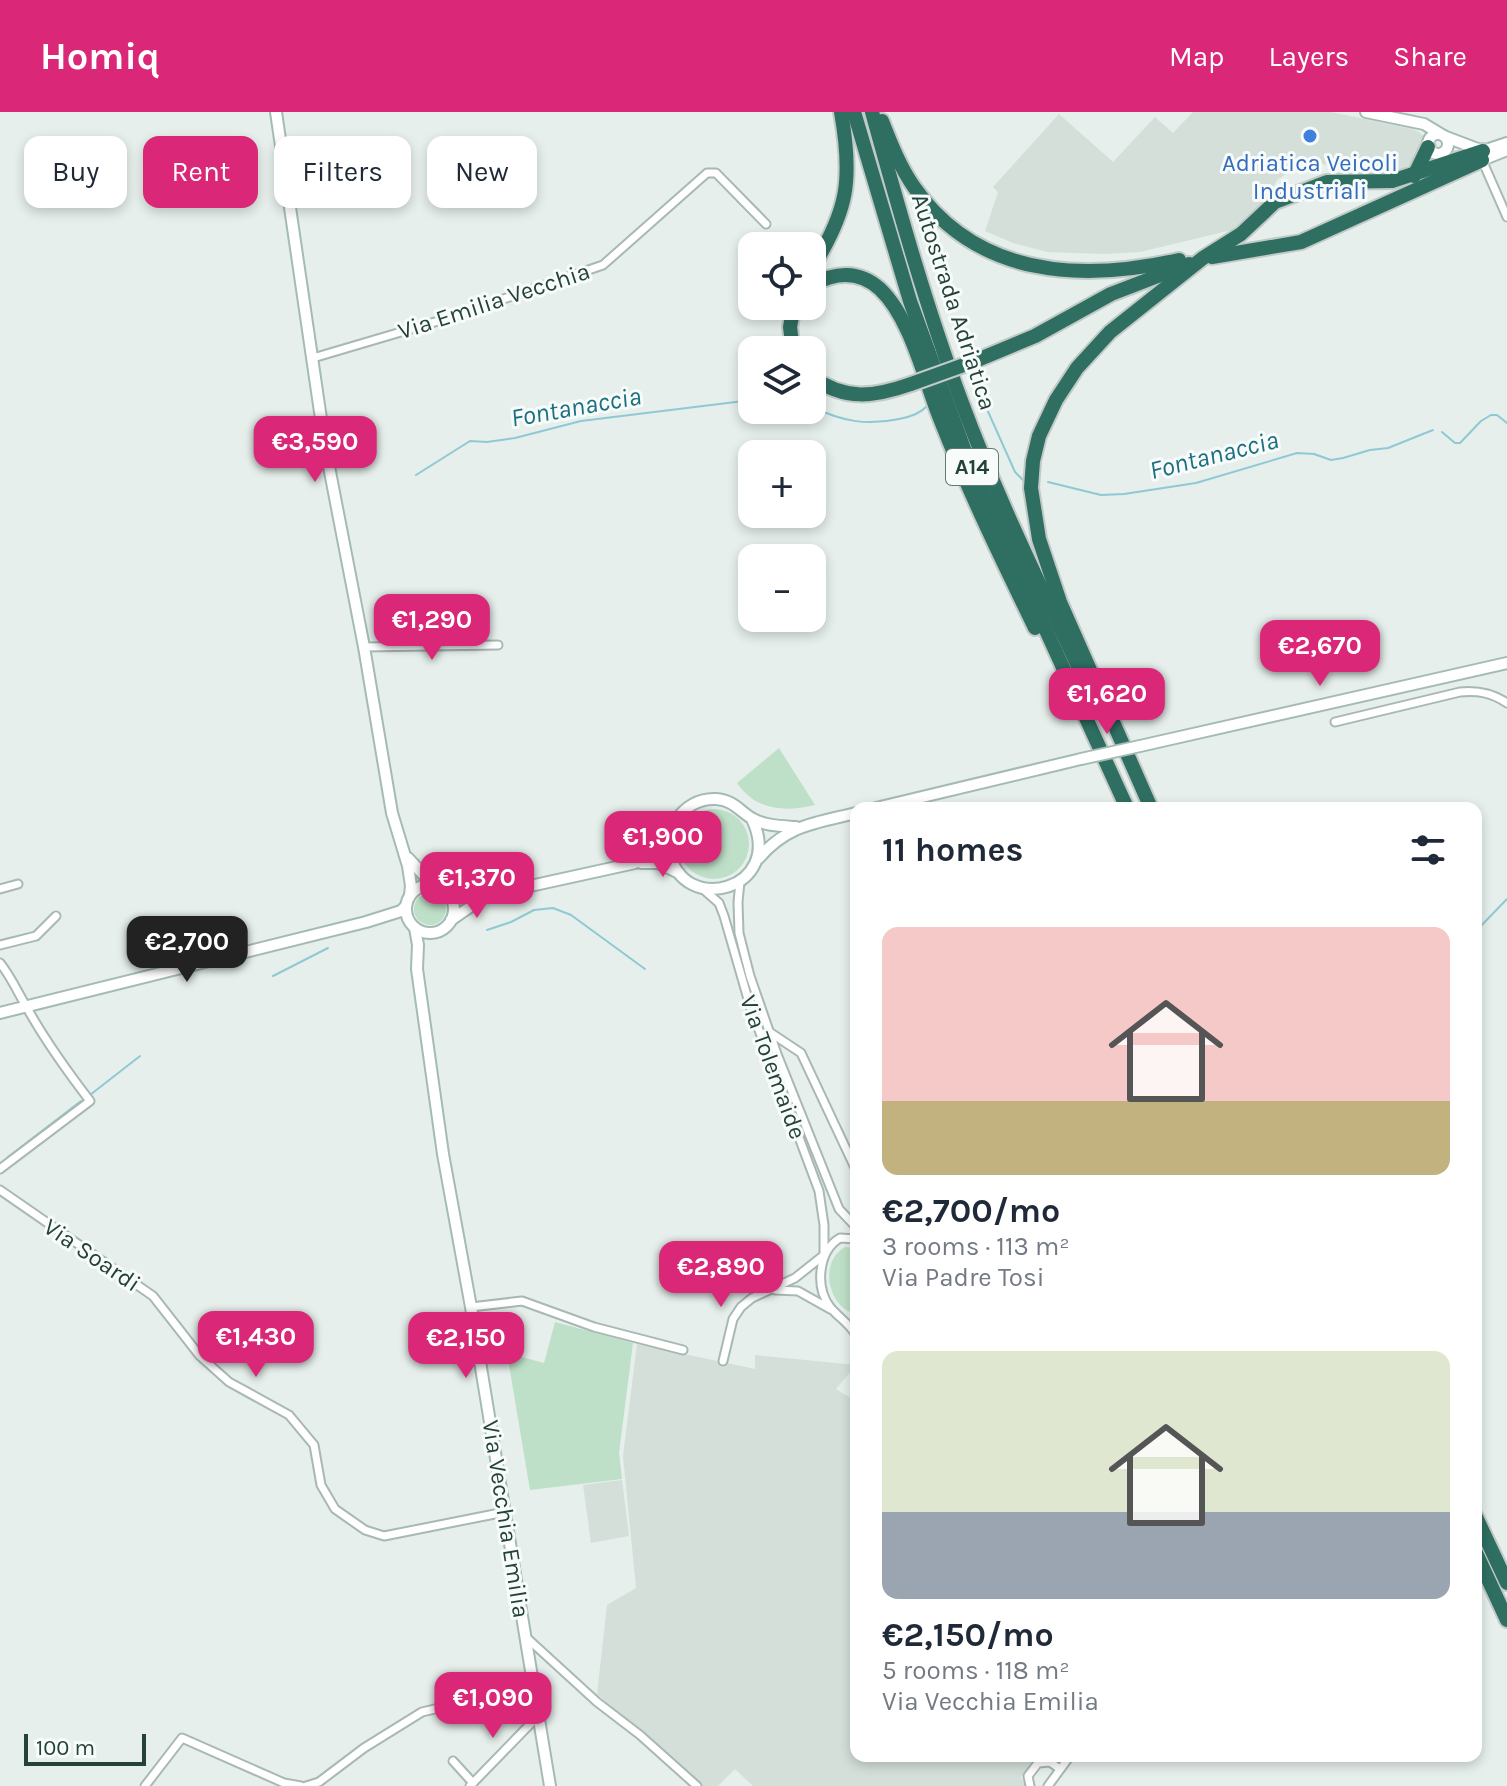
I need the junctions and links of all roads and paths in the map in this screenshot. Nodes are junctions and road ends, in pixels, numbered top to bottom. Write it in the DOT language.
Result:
graph roads {
  1 [pos="276,112"];
  2 [pos="841,112"];
  3 [pos="854,112"];
  4 [pos="872,112"];
  5 [pos="878,112"];
  6 [pos="1366,112"];
  7 [pos="1404,119"];
  8 [pos="1442,135"];
  9 [pos="1507,143"];
  10 [pos="1428,144"];
  11 [pos="1507,150"];
  12 [pos="1482,156"];
  13 [pos="1414,176"];
  14 [pos="1507,217"];
  15 [pos="766,224"];
  16 [pos="826,246"];
  17 [pos="1203,258"];
  18 [pos="826,279"];
  19 [pos="313,358"];
  20 [pos="826,385"];
  21 [pos="498,645"];
  22 [pos="364,647"];
  23 [pos="1507,663"];
  24 [pos="1507,703"];
  25 [pos="1335,722"];
  26 [pos="1096,740"];
  27 [pos="901,802"];
  28 [pos="1124,802"];
  29 [pos="1145,802"];
  30 [pos="1145,802"];
  31 [pos="850,814"];
  32 [pos="752,819"];
  33 [pos="796,827"];
  34 [pos="669,844"];
  35 [pos="401,847"];
  36 [pos="757,860"];
  37 [pos="635,863"];
  38 [pos="679,873"];
  39 [pos="740,882"];
  40 [pos="18,884"];
  41 [pos="438,887"];
  42 [pos="701,888"];
  43 [pos="0,889"];
  44 [pos="489,895"];
  45 [pos="408,901"];
  46 [pos="56,916"];
  47 [pos="450,921"];
  48 [pos="366,922"];
  49 [pos="413,926"];
  50 [pos="434,932"];
  51 [pos="0,945"];
  52 [pos="0,963"];
  53 [pos="417,969"];
  54 [pos="26,1007"];
  55 [pos="0,1013"];
  56 [pos="769,1032"];
  57 [pos="850,1157"];
  58 [pos="0,1169"];
  59 [pos="0,1190"];
  60 [pos="850,1221"];
  61 [pos="850,1239"];
  62 [pos="824,1255"];
  63 [pos="765,1291"];
  64 [pos="471,1307"];
  65 [pos="832,1310"];
  66 [pos="842,1318"];
  67 [pos="850,1320"];
  68 [pos="850,1328"];
  69 [pos="683,1350"];
  70 [pos="723,1361"];
  71 [pos="505,1512"];
  72 [pos="1482,1530"];
  73 [pos="1482,1566"];
  74 [pos="1507,1583"];
  75 [pos="1507,1620"];
  76 [pos="525,1636"];
  77 [pos="533,1686"];
  78 [pos="538,1716"];
  79 [pos="453,1761"];
  80 [pos="1040,1762"];
  81 [pos="1044,1762"];
  82 [pos="1061,1762"];
  83 [pos="1064,1762"];
  84 [pos="1058,1768"];
  85 [pos="472,1785"];
  86 [pos="145,1786"];
  87 [pos="303,1786"];
  88 [pos="550,1786"];
  89 [pos="697,1786"];
  90 [pos="1030,1786"];
  91 [pos="1045,1786"];
  1 -- 19 [label="main road"];
  2 -- 16 [label="highway"];
  3 -- 26 [label="highway, Autostrada Adriatica / A14"];
  4 -- 29 [label="highway, Autostrada Adriatica / A14"];
  5 -- 17 [label="highway"];
  6 -- 7 [label="main road"];
  7 -- 8 [label="main road"];
  7 -- 10 [label="main road"];
  8 -- 10 [label="main road"];
  8 -- 10 [label="main road"];
  8 -- 12 [label="main road"];
  9 -- 12 [label="main road"];
  10 -- 13 [label="highway"];
  11 -- 12 [label="main road"];
  12 -- 13 [label="highway"];
  12 -- 14 [label="street"];
  12 -- 17 [label="highway"];
  13 -- 17 [label="highway"];
  15 -- 19 [label="street, Via Emilia Vecchia"];
  17 -- 20 [label="highway, bridge"];
  17 -- 30 [label="highway"];
  18 -- 26 [label="highway"];
  19 -- 22 [label="main road"];
  21 -- 22 [label="street"];
  22 -- 35 [label="main road"];
  23 -- 27 [label="main road, bridge"];
  24 -- 25 [label="street"];
  26 -- 28 [label="highway, Autostrada Adriatica / A14"];
  31 -- 33 [label="main road"];
  32 -- 33 [label="main road"];
  32 -- 34 [label="main road"];
  32 -- 36 [label="main road"];
  33 -- 36 [label="main road"];
  34 -- 37 [label="main road, Via Tolemaide"];
  34 -- 38 [label="main road"];
  35 -- 41 [label="main road"];
  35 -- 45 [label="main road"];
  36 -- 39 [label="main road"];
  37 -- 38 [label="main road, Via Tolemaide"];
  37 -- 44 [label="main road, Via Tolemaide"];
  38 -- 42 [label="main road, Via Tolemaide"];
  39 -- 42 [label="main road"];
  39 -- 56 [label="street, Via Tolemaide"];
  40 -- 43 [label="street"];
  41 -- 44 [label="main road, Via Tolemaide"];
  41 -- 45 [label="main road"];
  41 -- 47 [label="main road"];
  42 -- 62 [label="street, Via Tolemaide"];
  44 -- 47 [label="main road, Via Tolemaide"];
  45 -- 48 [label="main road"];
  45 -- 49 [label="main road"];
  46 -- 51 [label="street"];
  47 -- 50 [label="main road, Via Tolemaide"];
  48 -- 49 [label="main road"];
  48 -- 54 [label="main road"];
  49 -- 50 [label="main road"];
  49 -- 53 [label="main road, Via Vecchia Emilia"];
  50 -- 53 [label="main road"];
  52 -- 54 [label="street"];
  53 -- 64 [label="main road, Via Vecchia Emilia"];
  54 -- 55 [label="main road"];
  54 -- 58 [label="street"];
  56 -- 57 [label="street"];
  56 -- 60 [label="street, Via Tolemaide"];
  59 -- 71 [label="street, Via Soardi"];
  61 -- 62 [label="street"];
  62 -- 63 [label="street"];
  62 -- 65 [label="street, Via Tolemaide"];
  63 -- 65 [label="street"];
  63 -- 70 [label="street"];
  64 -- 69 [label="street"];
  64 -- 71 [label="main road, Via Vecchia Emilia"];
  65 -- 66 [label="street"];
  66 -- 67 [label="street"];
  66 -- 68 [label="street"];
  71 -- 76 [label="main road, Via Vecchia Emilia"];
  72 -- 74 [label="highway"];
  73 -- 75 [label="highway"];
  76 -- 77 [label="main road, Via Vecchia Emilia"];
  76 -- 89 [label="street"];
  77 -- 78 [label="main road, Via Vecchia Emilia"];
  77 -- 87 [label="street"];
  78 -- 85 [label="street"];
  78 -- 88 [label="main road, Via Vecchia Emilia"];
  79 -- 85 [label="street"];
  80 -- 90 [label="street"];
  81 -- 84 [label="street"];
  82 -- 84 [label="street"];
  83 -- 84 [label="street"];
  84 -- 91 [label="street"];
  86 -- 87 [label="street"];
}
